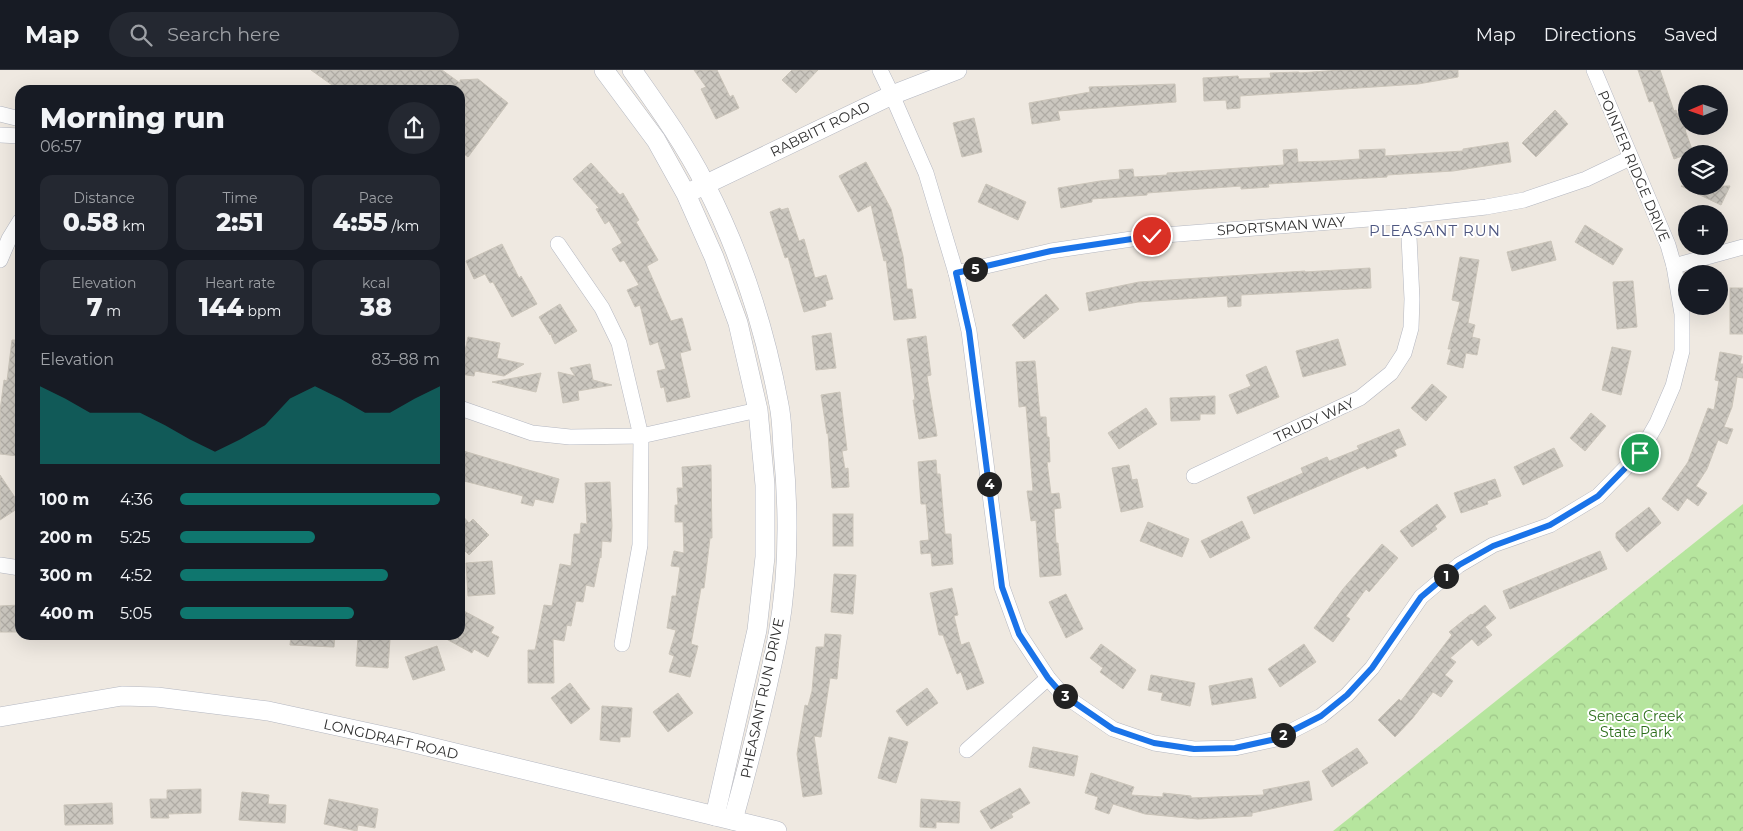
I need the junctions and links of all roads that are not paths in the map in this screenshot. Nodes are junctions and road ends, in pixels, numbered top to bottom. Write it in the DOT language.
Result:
graph roads {
  1 [pos="604,70"];
  2 [pos="632,70"];
  3 [pos="880,70"];
  4 [pos="957,70"];
  5 [pos="1594,70"];
  6 [pos="892,94"];
  7 [pos="0,114"];
  8 [pos="15,118"];
  9 [pos="0,134"];
  10 [pos="15,136"];
  11 [pos="1630,158"];
  12 [pos="705,184"];
  13 [pos="686,194"];
  14 [pos="1408,216"];
  15 [pos="15,229"];
  16 [pos="558,244"];
  17 [pos="1743,247"];
  18 [pos="0,260"];
  19 [pos="1674,266"];
  20 [pos="956,273"];
  21 [pos="465,410"];
  22 [pos="758,410"];
  23 [pos="641,436"];
  24 [pos="1194,476"];
  25 [pos="0,565"];
  26 [pos="15,567"];
  27 [pos="622,644"];
  28 [pos="1048,678"];
  29 [pos="0,717"];
  30 [pos="967,750"];
  31 [pos="715,816"];
  32 [pos="734,820"];
  33 [pos="777,831"];
  1 -- 13 [label="street, PHEASANT RUN DRIVE"];
  2 -- 12 [label="street, PHEASANT RUN DRIVE"];
  3 -- 6 [label="street, POINTER RIDGE DRIVE"];
  4 -- 6 [label="street, RABBITT ROAD"];
  5 -- 11 [label="street, POINTER RIDGE DRIVE"];
  6 -- 12 [label="street, RABBITT ROAD"];
  6 -- 20 [label="street, POINTER RIDGE DRIVE"];
  7 -- 8 [label="street"];
  9 -- 10 [label="street"];
  11 -- 14 [label="street, SPORTSMAN WAY"];
  11 -- 19 [label="street, POINTER RIDGE DRIVE"];
  12 -- 13 [label="street, RABBITT ROAD"];
  12 -- 32 [label="street, PHEASANT RUN DRIVE"];
  13 -- 22 [label="street, PHEASANT RUN DRIVE"];
  14 -- 20 [label="street, SPORTSMAN WAY"];
  14 -- 24 [label="street, TRUDY WAY"];
  15 -- 18 [label="street"];
  16 -- 23 [label="street"];
  17 -- 19 [label="street"];
  19 -- 28 [label="street, POINTER RIDGE DRIVE"];
  20 -- 28 [label="street, POINTER RIDGE DRIVE"];
  21 -- 23 [label="street"];
  22 -- 23 [label="street"];
  22 -- 31 [label="street, PHEASANT RUN DRIVE"];
  23 -- 27 [label="street"];
  25 -- 26 [label="street"];
  28 -- 30 [label="street"];
  29 -- 31 [label="street, LONGDRAFT ROAD"];
  31 -- 32 [label="street, LONGDRAFT ROAD"];
  32 -- 33 [label="street, LONGDRAFT ROAD"];
}
